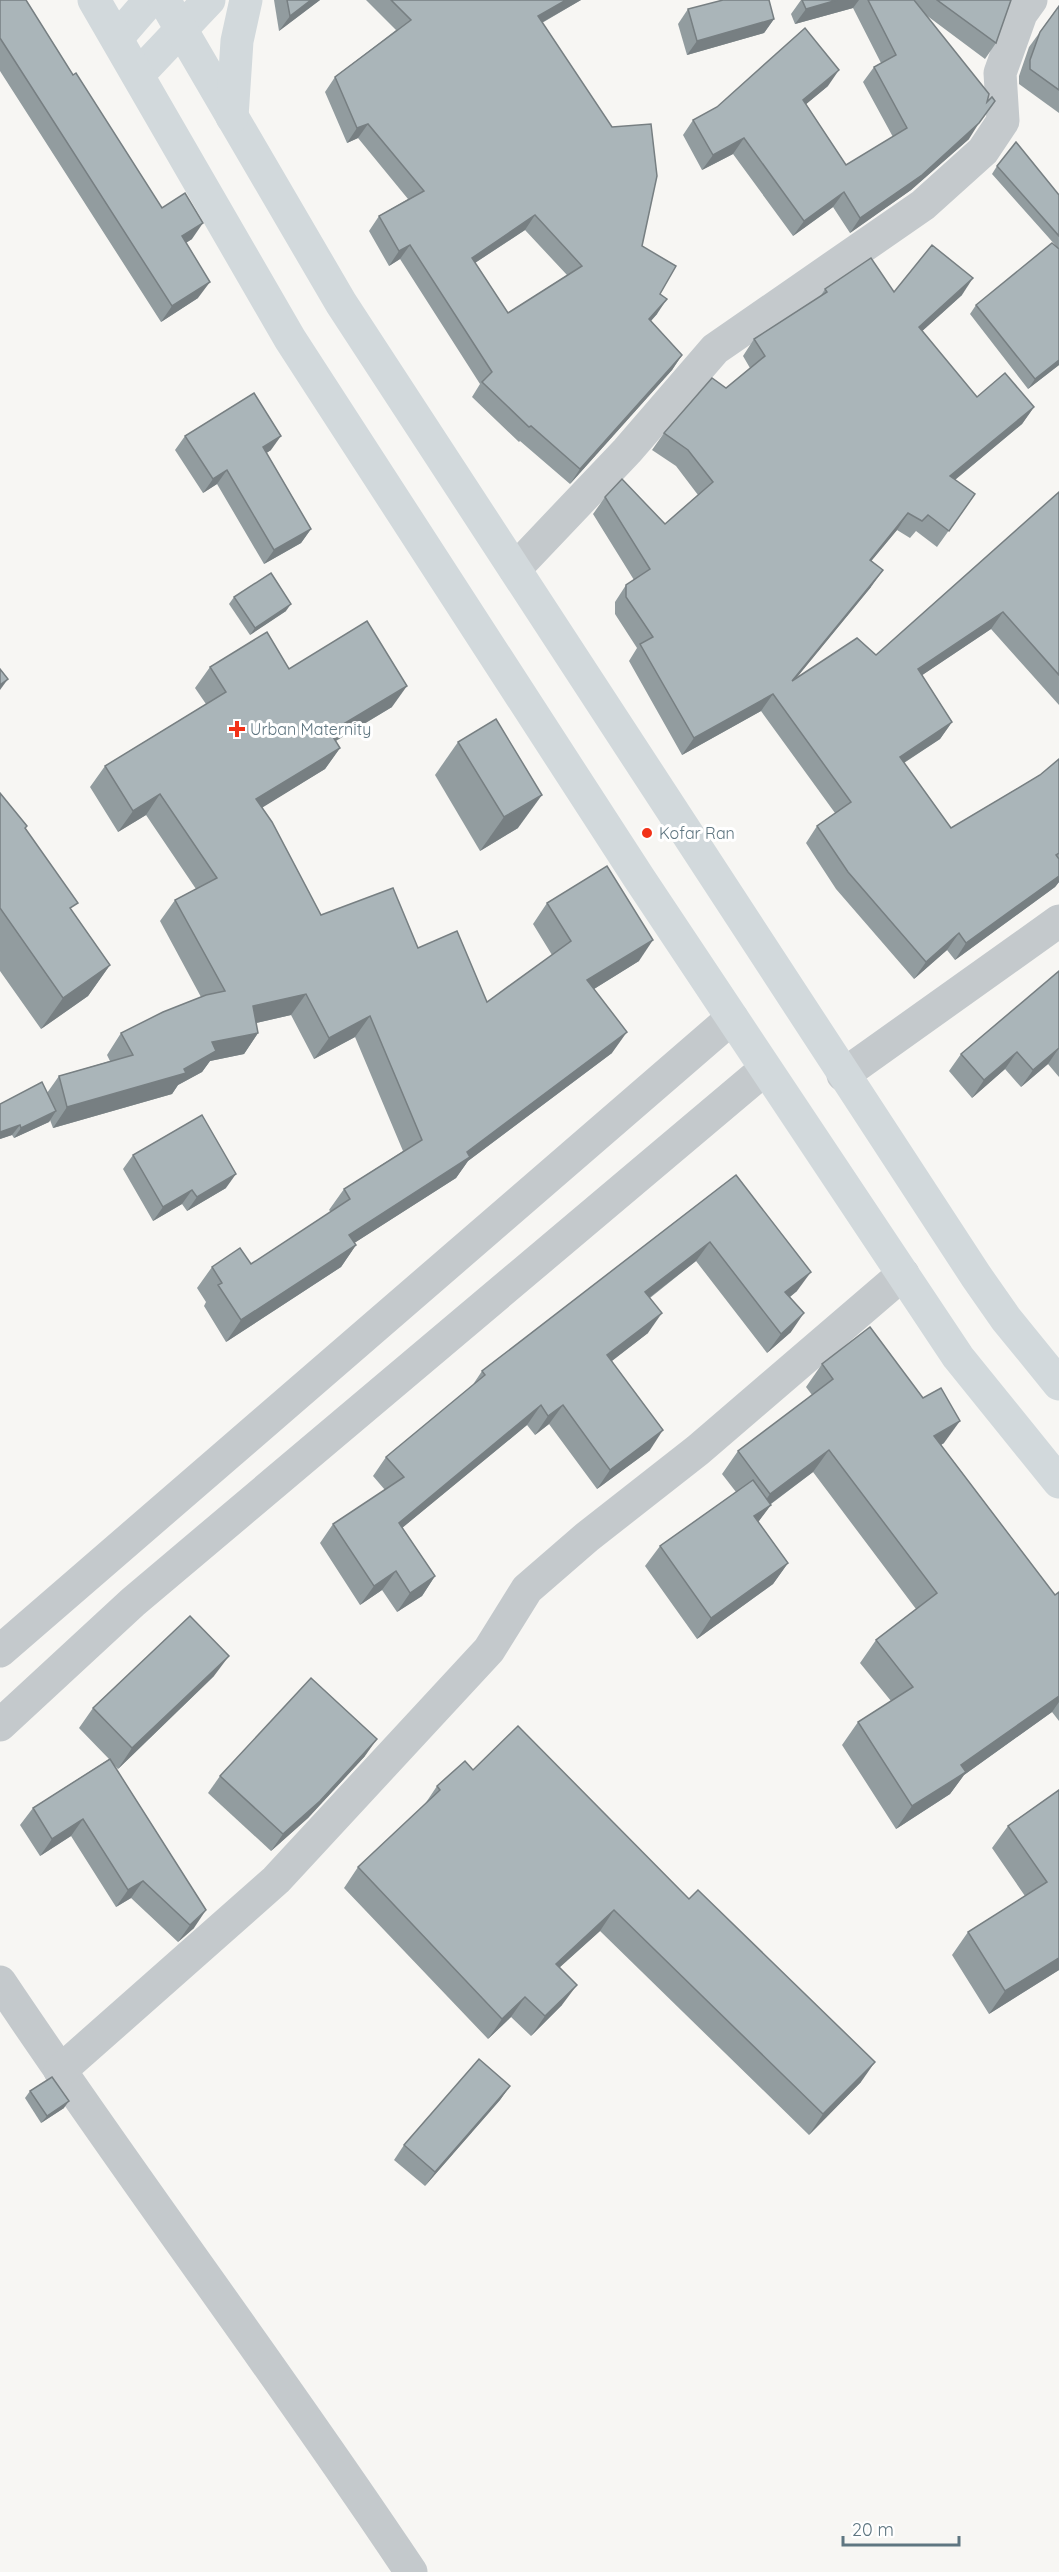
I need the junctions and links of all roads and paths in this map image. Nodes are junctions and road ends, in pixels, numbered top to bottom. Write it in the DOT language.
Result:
graph roads {
  1 [pos="94,0"];
  2 [pos="150,0"];
  3 [pos="164,0"];
  4 [pos="209,0"];
  5 [pos="246,0"];
  6 [pos="1030,0"];
  7 [pos="181,30"];
  8 [pos="117,38"];
  9 [pos="138,75"];
  10 [pos="232,117"];
  11 [pos="515,569"];
  12 [pos="1059,921"];
  13 [pos="732,1018"];
  14 [pos="765,1069"];
  15 [pos="843,1075"];
  16 [pos="903,1274"];
  17 [pos="1059,1384"];
  18 [pos="1059,1482"];
  19 [pos="0,1651"];
  20 [pos="0,1725"];
  21 [pos="0,1982"];
  22 [pos="60,2071"];
  23 [pos="411,2572"];
  1 -- 8 [label="main road"];
  2 -- 8 [label="main road"];
  3 -- 7 [label="main road"];
  4 -- 7 [label="main road"];
  5 -- 10 [label="main road"];
  6 -- 11 [label="street"];
  7 -- 9 [label="main road"];
  7 -- 10 [label="main road"];
  8 -- 9 [label="main road"];
  9 -- 13 [label="main road"];
  10 -- 11 [label="main road"];
  11 -- 15 [label="main road"];
  12 -- 15 [label="street"];
  13 -- 14 [label="main road"];
  13 -- 19 [label="street"];
  14 -- 16 [label="main road"];
  14 -- 20 [label="street"];
  15 -- 17 [label="main road"];
  16 -- 18 [label="main road"];
  16 -- 22 [label="street"];
  21 -- 22 [label="street"];
  22 -- 23 [label="street"];
}
